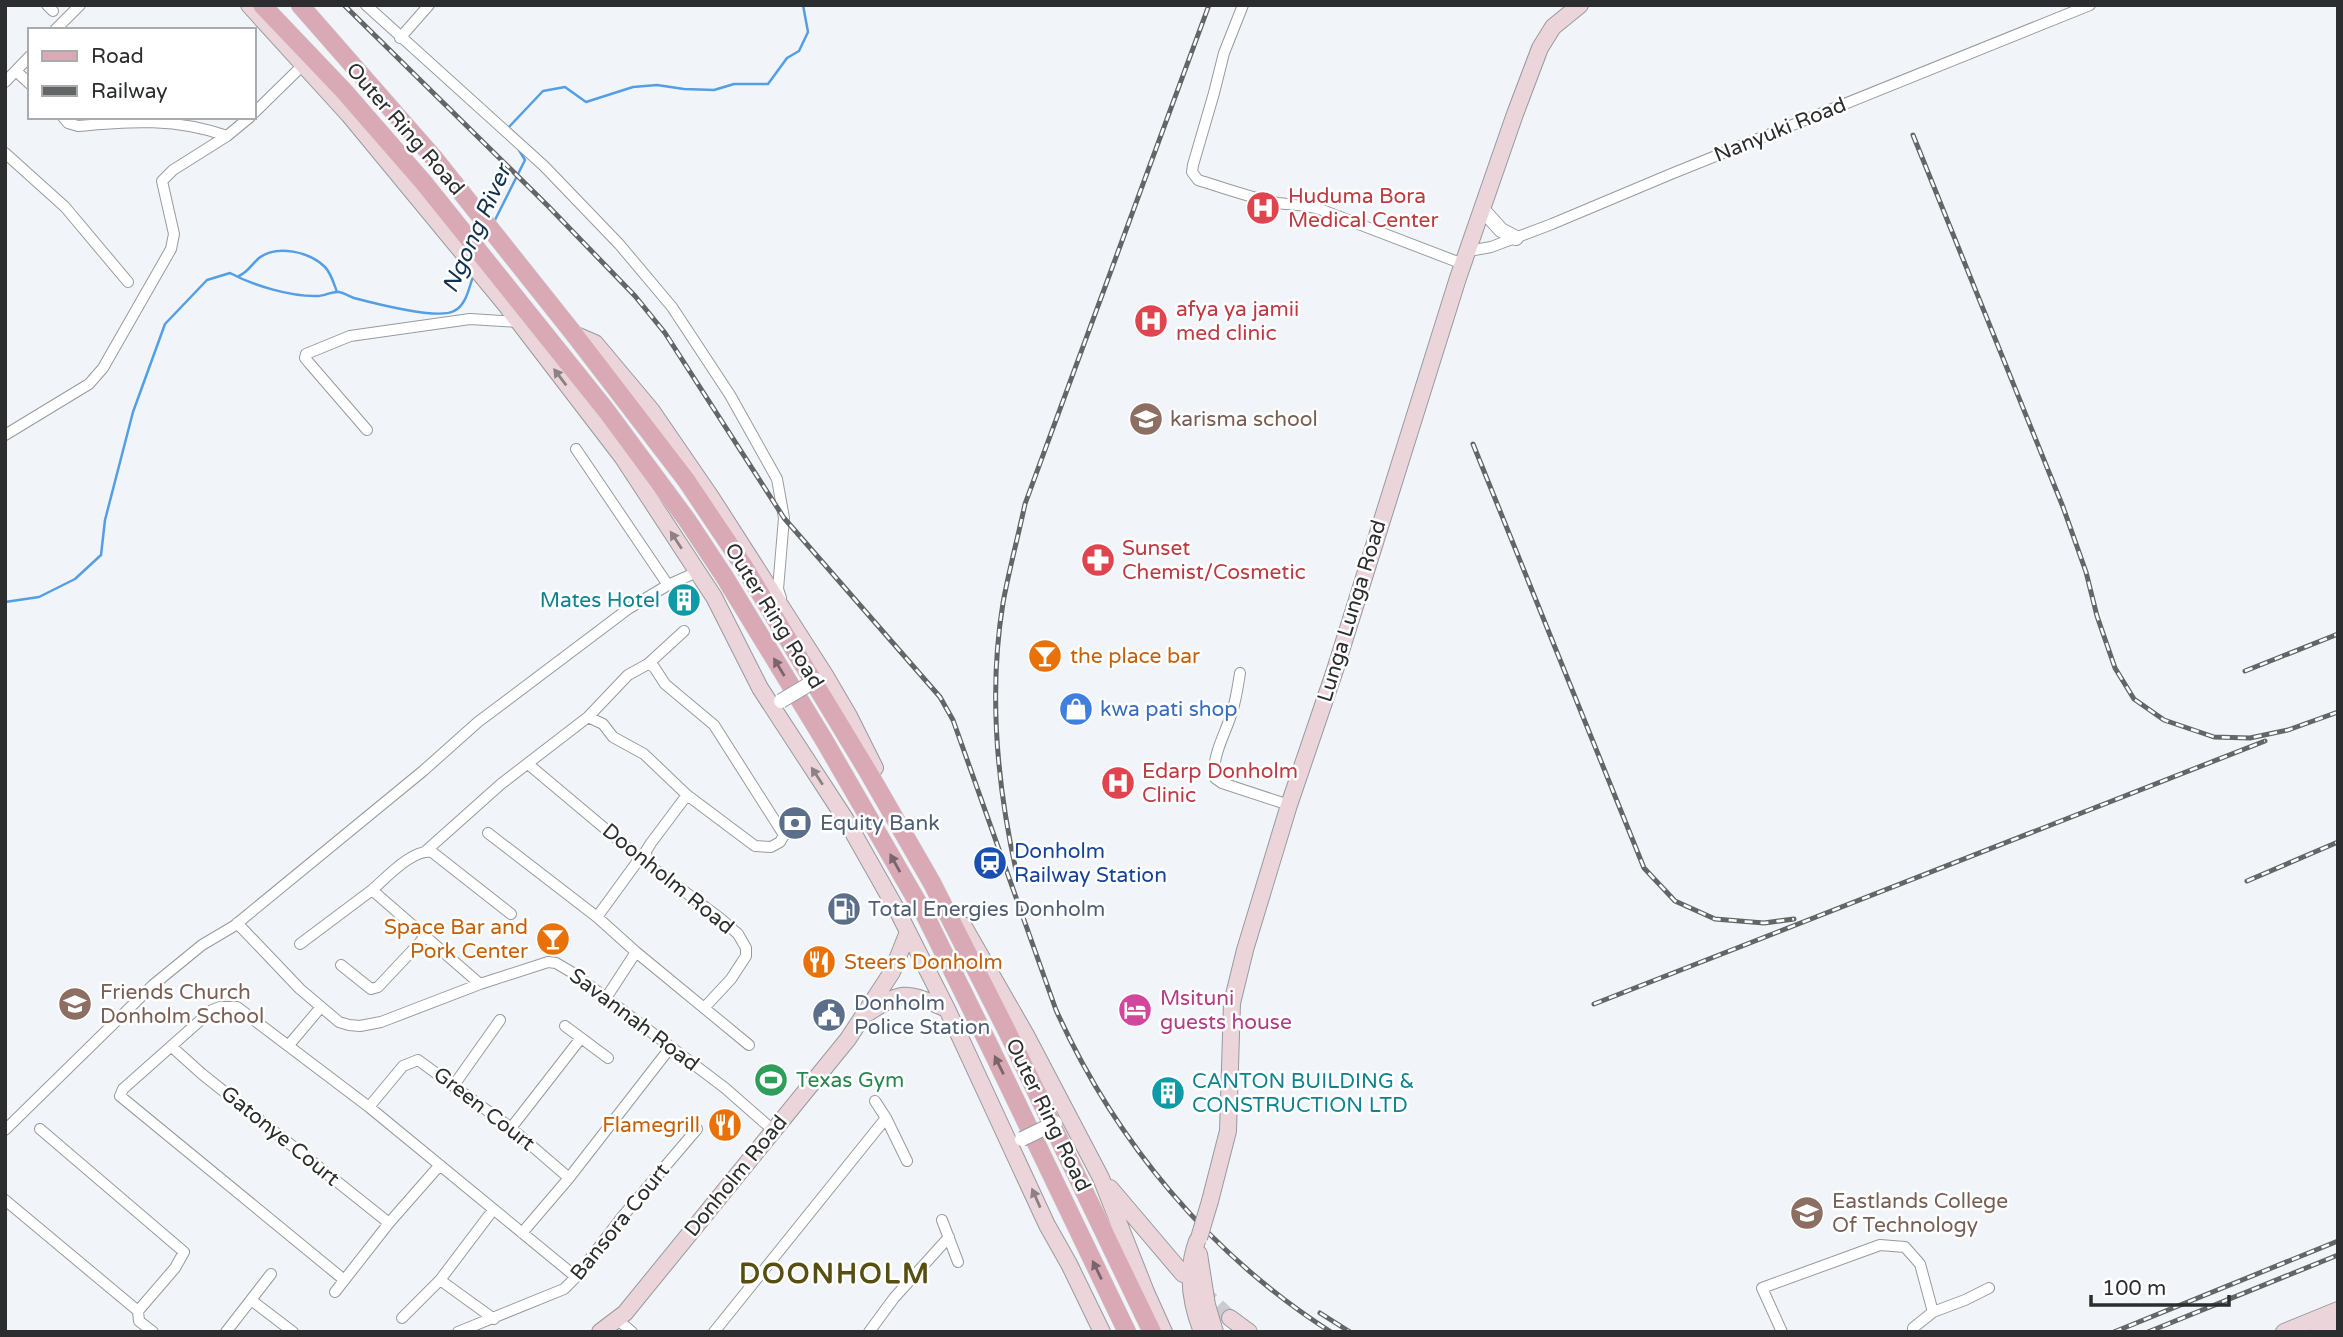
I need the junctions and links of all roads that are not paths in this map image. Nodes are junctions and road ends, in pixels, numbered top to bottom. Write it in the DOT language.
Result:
graph roads {
  1 [pos="80,5"];
  2 [pos="249,5"];
  3 [pos="262,5"];
  4 [pos="300,5"];
  5 [pos="366,5"];
  6 [pos="429,5"];
  7 [pos="1243,5"];
  8 [pos="1580,5"];
  9 [pos="2090,5"];
  10 [pos="62,27"];
  11 [pos="400,38"];
  12 [pos="28,58"];
  13 [pos="304,64"];
  14 [pos="16,71"];
  15 [pos="5,82"];
  16 [pos="28,82"];
  17 [pos="256,111"];
  18 [pos="65,119"];
  19 [pos="248,119"];
  20 [pos="227,136"];
  21 [pos="5,153"];
  22 [pos="399,153"];
  23 [pos="400,174"];
  24 [pos="1483,210"];
  25 [pos="1516,238"];
  26 [pos="462,240"];
  27 [pos="1466,258"];
  28 [pos="128,282"];
  29 [pos="509,300"];
  30 [pos="519,322"];
  31 [pos="574,334"];
  32 [pos="367,430"];
  33 [pos="5,435"];
  34 [pos="576,449"];
  35 [pos="697,572"];
  36 [pos="668,585"];
  37 [pos="785,611"];
  38 [pos="684,631"];
  39 [pos="648,664"];
  40 [pos="1240,673"];
  41 [pos="821,677"];
  42 [pos="776,704"];
  43 [pos="588,717"];
  44 [pos="528,764"];
  45 [pos="687,795"];
  46 [pos="1289,805"];
  47 [pos="488,833"];
  48 [pos="428,850"];
  49 [pos="643,860"];
  50 [pos="372,890"];
  51 [pos="511,914"];
  52 [pos="597,917"];
  53 [pos="237,923"];
  54 [pos="908,932"];
  55 [pos="425,937"];
  56 [pos="300,944"];
  57 [pos="636,952"];
  58 [pos="341,965"];
  59 [pos="480,984"];
  60 [pos="606,998"];
  61 [pos="321,1007"];
  62 [pos="704,1008"];
  63 [pos="947,1010"];
  64 [pos="866,1014"];
  65 [pos="500,1020"];
  66 [pos="565,1026"];
  67 [pos="581,1038"];
  68 [pos="749,1045"];
  69 [pos="288,1046"];
  70 [pos="172,1047"];
  71 [pos="670,1048"];
  72 [pos="608,1058"];
  73 [pos="454,1084"];
  74 [pos="875,1101"];
  75 [pos="369,1107"];
  76 [pos="886,1118"];
  77 [pos="1061,1120"];
  78 [pos="511,1128"];
  79 [pos="40,1129"];
  80 [pos="697,1129"];
  81 [pos="5,1130"];
  82 [pos="774,1131"];
  83 [pos="1017,1141"];
  84 [pos="907,1161"];
  85 [pos="439,1166"];
  86 [pos="569,1178"];
  87 [pos="1101,1178"];
  88 [pos="5,1200"];
  89 [pos="493,1210"];
  90 [pos="942,1220"];
  91 [pos="389,1223"];
  92 [pos="522,1233"];
  93 [pos="949,1237"];
  94 [pos="1198,1239"];
  95 [pos="958,1262"];
  96 [pos="271,1274"];
  97 [pos="1184,1274"];
  98 [pos="576,1277"];
  99 [pos="343,1279"];
  100 [pos="440,1280"];
  101 [pos="1989,1288"];
  102 [pos="335,1292"];
  103 [pos="251,1300"];
  104 [pos="2338,1310"];
  105 [pos="138,1311"];
  106 [pos="1933,1312"];
  107 [pos="402,1318"];
  108 [pos="1230,1318"];
  109 [pos="494,1319"];
  110 [pos="618,1320"];
  111 [pos="2338,1324"];
  112 [pos="1200,1325"];
  113 [pos="153,1332"];
  114 [pos="226,1332"];
  115 [pos="293,1332"];
  116 [pos="458,1332"];
  117 [pos="600,1332"];
  118 [pos="632,1332"];
  119 [pos="714,1332"];
  120 [pos="869,1332"];
  121 [pos="1102,1332"];
  122 [pos="1127,1332"];
  123 [pos="1152,1332"];
  124 [pos="1164,1332"];
  125 [pos="1215,1332"];
  126 [pos="1249,1332"];
  127 [pos="1782,1332"];
  128 [pos="1913,1332"];
  129 [pos="2284,1332"];
  130 [pos="2319,1332"];
  1 -- 10 [label="street"];
  2 -- 13 [label="main road"];
  3 -- 22 [label="main road, Outer Ring Road"];
  4 -- 31 [label="main road, Outer Ring Road"];
  5 -- 11 [label="street"];
  6 -- 11 [label="street"];
  7 -- 27 [label="street"];
  8 -- 24 [label="main road, Lunga Lunga Road"];
  9 -- 25 [label="street, Nanyuki Road"];
  11 -- 37 [label="street"];
  12 -- 14 [label="street"];
  13 -- 17 [label="street"];
  13 -- 23 [label="main road"];
  14 -- 15 [label="street"];
  14 -- 16 [label="street"];
  18 -- 20 [label="street"];
  19 -- 20 [label="street"];
  20 -- 33 [label="street"];
  21 -- 28 [label="street"];
  22 -- 23 [label="main road"];
  22 -- 26 [label="main road, Outer Ring Road"];
  23 -- 26 [label="main road"];
  24 -- 25 [label="street"];
  24 -- 27 [label="main road, Lunga Lunga Road"];
  25 -- 27 [label="street, Nanyuki Road"];
  26 -- 29 [label="main road, Outer Ring Road"];
  27 -- 46 [label="main road, Lunga Lunga Road"];
  29 -- 30 [label="main road"];
  122 -- 29 [label="main road, Outer Ring Road, one-way"];
  30 -- 32 [label="street"];
  35 -- 30 [label="main road, one-way"];
  31 -- 37 [label="main road, Outer Ring Road"];
  31 -- 123 [label="main road, Outer Ring Road"];
  34 -- 36 [label="street"];
  35 -- 36 [label="street"];
  35 -- 42 [label="main road"];
  36 -- 53 [label="street"];
  37 -- 41 [label="main road, Outer Ring Road"];
  38 -- 39 [label="street"];
  39 -- 43 [label="street"];
  39 -- 45 [label="street"];
  40 -- 46 [label="street"];
  41 -- 42 [label="street, bridge"];
  41 -- 77 [label="main road, Outer Ring Road"];
  54 -- 42 [label="main road, one-way"];
  43 -- 44 [label="street"];
  43 -- 45 [label="street"];
  44 -- 48 [label="street"];
  44 -- 49 [label="street, Doonholm Road"];
  45 -- 49 [label="street"];
  46 -- 94 [label="main road, Lunga Lunga Road, bridge"];
  47 -- 52 [label="street"];
  48 -- 50 [label="street"];
  48 -- 51 [label="street"];
  49 -- 52 [label="street"];
  49 -- 62 [label="street, Doonholm Road"];
  50 -- 55 [label="street"];
  50 -- 56 [label="street"];
  52 -- 57 [label="street"];
  53 -- 61 [label="street"];
  53 -- 81 [label="street"];
  54 -- 63 [label="main road"];
  54 -- 64 [label="main road"];
  55 -- 58 [label="street"];
  55 -- 59 [label="street"];
  57 -- 60 [label="street"];
  57 -- 62 [label="street"];
  59 -- 60 [label="street, Savannah Road"];
  59 -- 61 [label="street, Savannah Road"];
  60 -- 71 [label="street, Savannah Road"];
  61 -- 69 [label="street"];
  62 -- 68 [label="street"];
  63 -- 64 [label="main road"];
  63 -- 83 [label="main road"];
  64 -- 82 [label="main road, Donholm Road"];
  65 -- 73 [label="street"];
  66 -- 67 [label="street"];
  67 -- 72 [label="street"];
  67 -- 78 [label="street"];
  69 -- 70 [label="street"];
  69 -- 75 [label="street"];
  70 -- 91 [label="street, Gatonye Court"];
  70 -- 99 [label="street"];
  71 -- 82 [label="street, Savannah Road"];
  71 -- 86 [label="street"];
  73 -- 75 [label="street, Green Court"];
  73 -- 78 [label="street, Green Court"];
  74 -- 76 [label="street"];
  75 -- 85 [label="street"];
  76 -- 84 [label="street"];
  76 -- 119 [label="street"];
  77 -- 83 [label="street, bridge"];
  77 -- 87 [label="main road, Outer Ring Road"];
  78 -- 86 [label="street, Green Court"];
  79 -- 105 [label="street"];
  80 -- 98 [label="street, Bansora Court"];
  82 -- 110 [label="main road, Donholm Road"];
  121 -- 83 [label="main road, one-way"];
  85 -- 89 [label="street"];
  85 -- 91 [label="street"];
  86 -- 92 [label="street"];
  87 -- 97 [label="main road"];
  87 -- 124 [label="main road, Outer Ring Road"];
  88 -- 105 [label="street"];
  89 -- 92 [label="street"];
  89 -- 100 [label="street"];
  90 -- 93 [label="street"];
  91 -- 99 [label="street"];
  92 -- 98 [label="street"];
  93 -- 95 [label="street"];
  93 -- 120 [label="street"];
  94 -- 112 [label="main road, Lunga Lunga Road"];
  94 -- 125 [label="main road, Lunga Lunga Road"];
  96 -- 103 [label="street"];
  98 -- 109 [label="street, Bansora Court"];
  99 -- 102 [label="street"];
  100 -- 107 [label="street"];
  100 -- 109 [label="street"];
  101 -- 106 [label="street"];
  103 -- 114 [label="street"];
  103 -- 115 [label="street"];
  104 -- 129 [label="main road"];
  105 -- 113 [label="street"];
  106 -- 127 [label="street"];
  106 -- 128 [label="street"];
  108 -- 126 [label="main road"];
  109 -- 116 [label="street, Bansora Court"];
  110 -- 117 [label="main road, Donholm Road"];
  110 -- 118 [label="street"];
  111 -- 130 [label="main road"];
}
